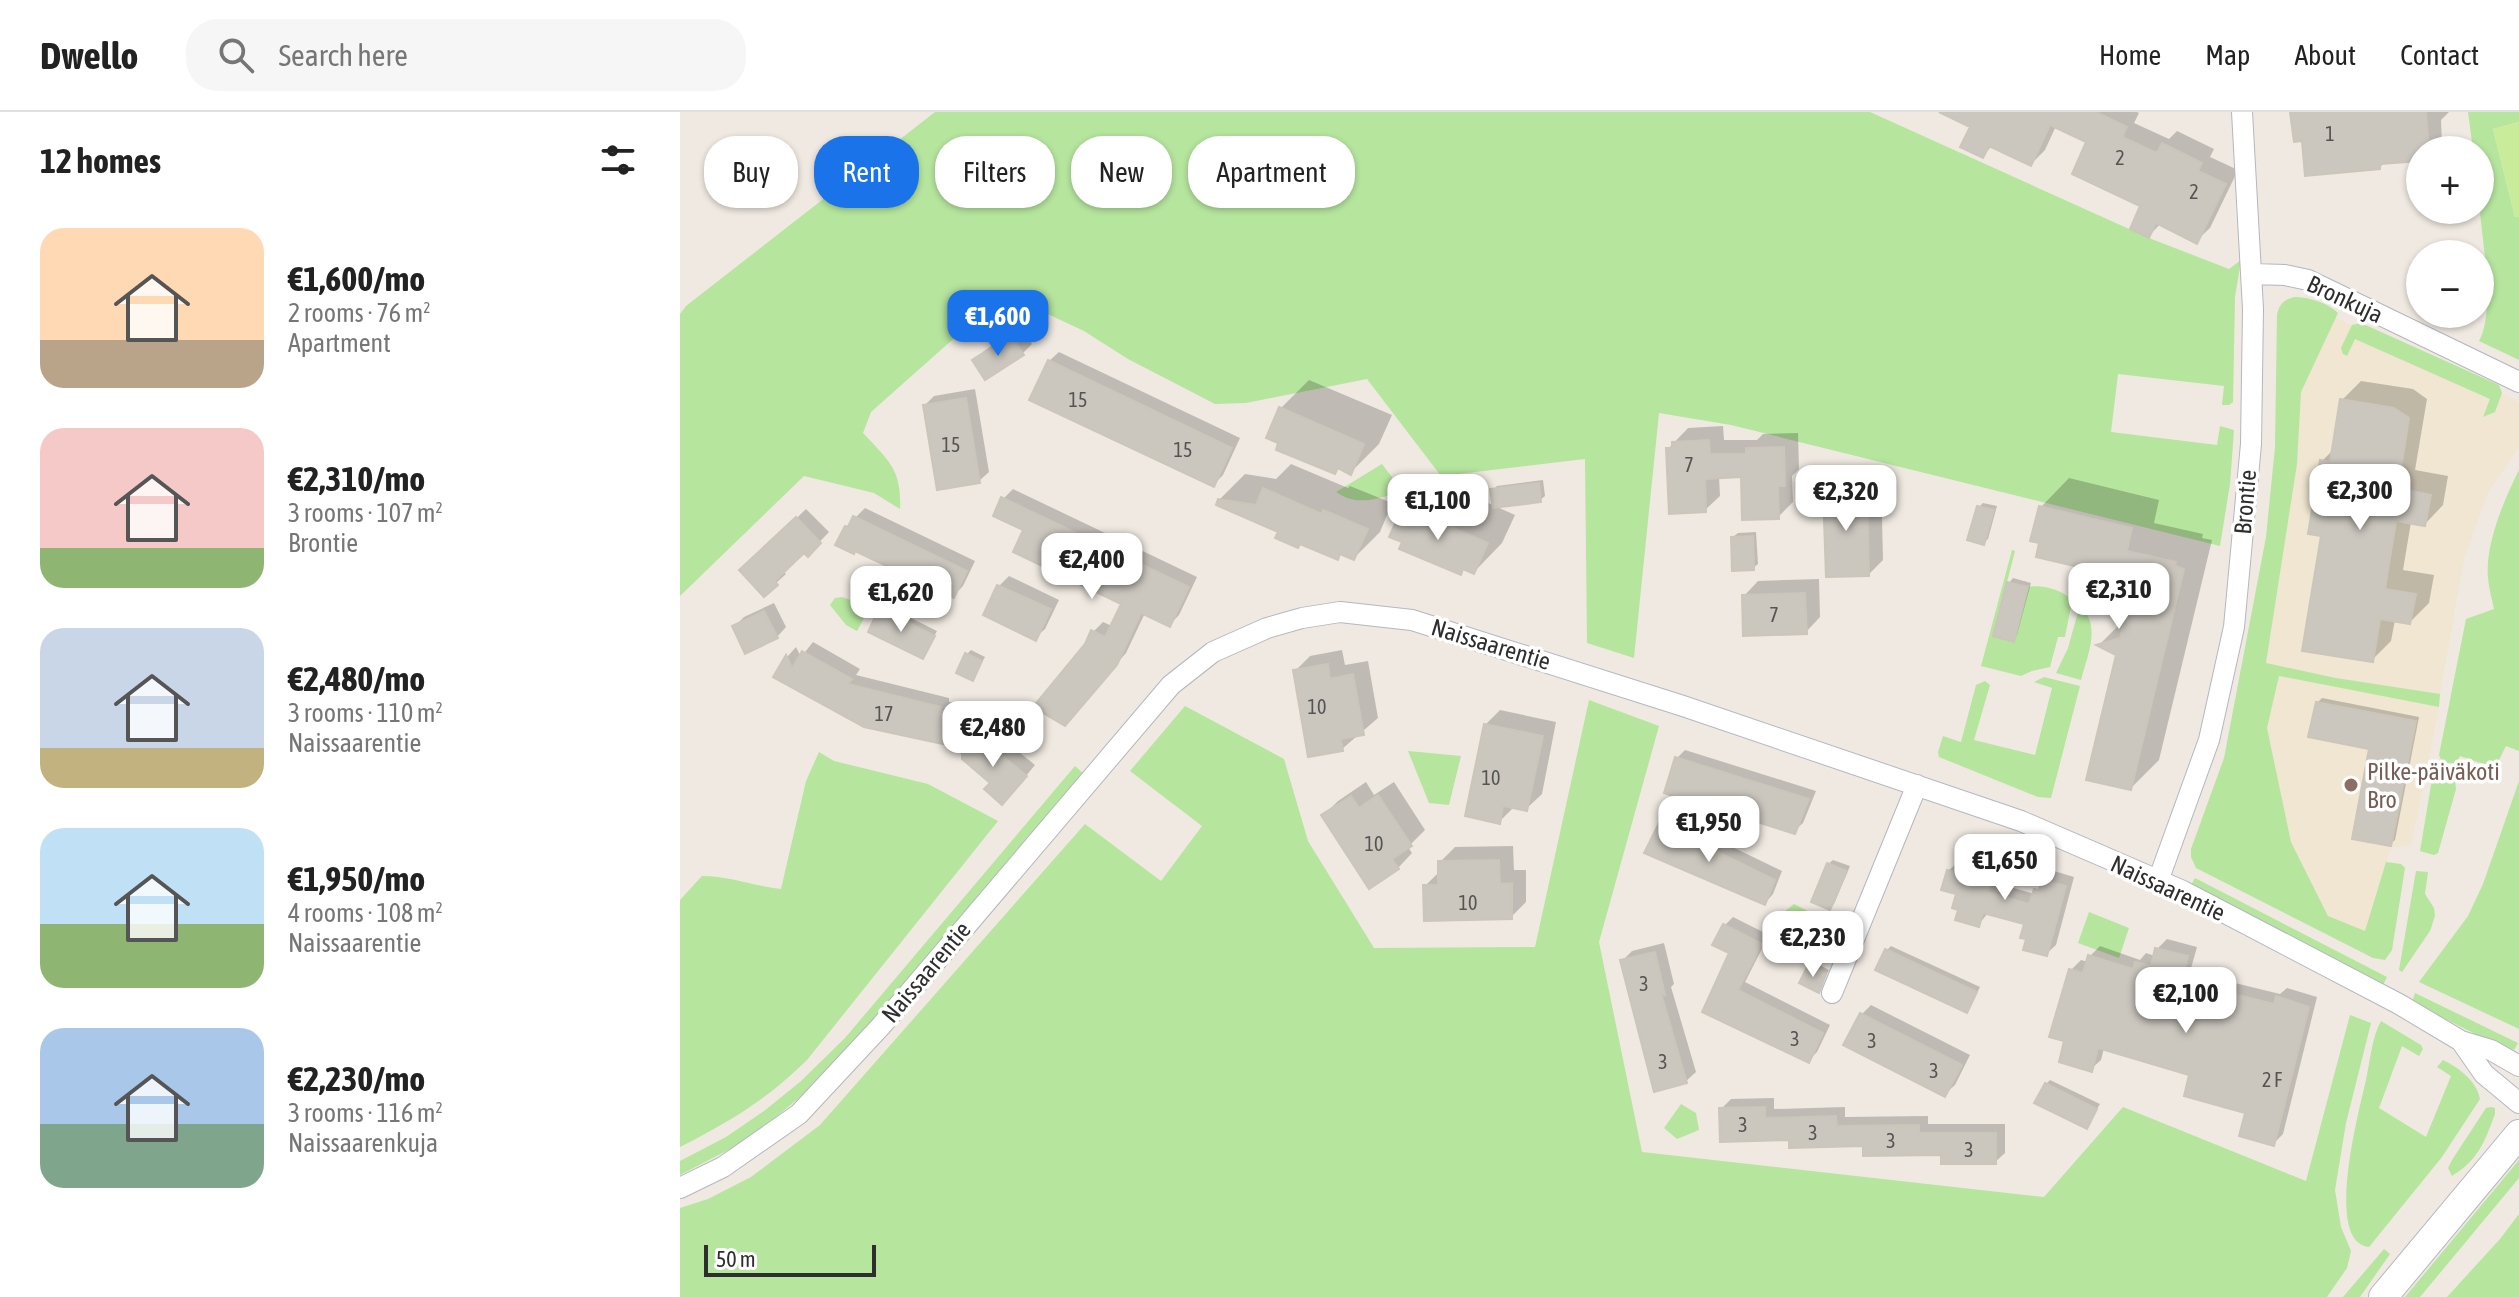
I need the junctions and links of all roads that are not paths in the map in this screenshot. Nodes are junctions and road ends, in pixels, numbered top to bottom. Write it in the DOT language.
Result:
graph roads {
  1 [pos="2242,112"];
  2 [pos="2253,274"];
  3 [pos="2519,382"];
  4 [pos="1917,785"];
  5 [pos="2158,881"];
  6 [pos="1832,993"];
  7 [pos="2461,1041"];
  8 [pos="2519,1066"];
  9 [pos="2519,1103"];
  10 [pos="2519,1134"];
  11 [pos="680,1188"];
  12 [pos="2383,1297"];
  1 -- 2 [label="street, Brontie"];
  2 -- 3 [label="street, Bronkuja"];
  2 -- 5 [label="street, Brontie"];
  4 -- 5 [label="street, Naissaarentie"];
  4 -- 6 [label="street"];
  4 -- 11 [label="street, Naissaarentie"];
  5 -- 7 [label="street, Naissaarentie"];
  7 -- 8 [label="street, Naissaarentie"];
  7 -- 9 [label="street, Naissaarentie"];
  10 -- 12 [label="main road"];
}
